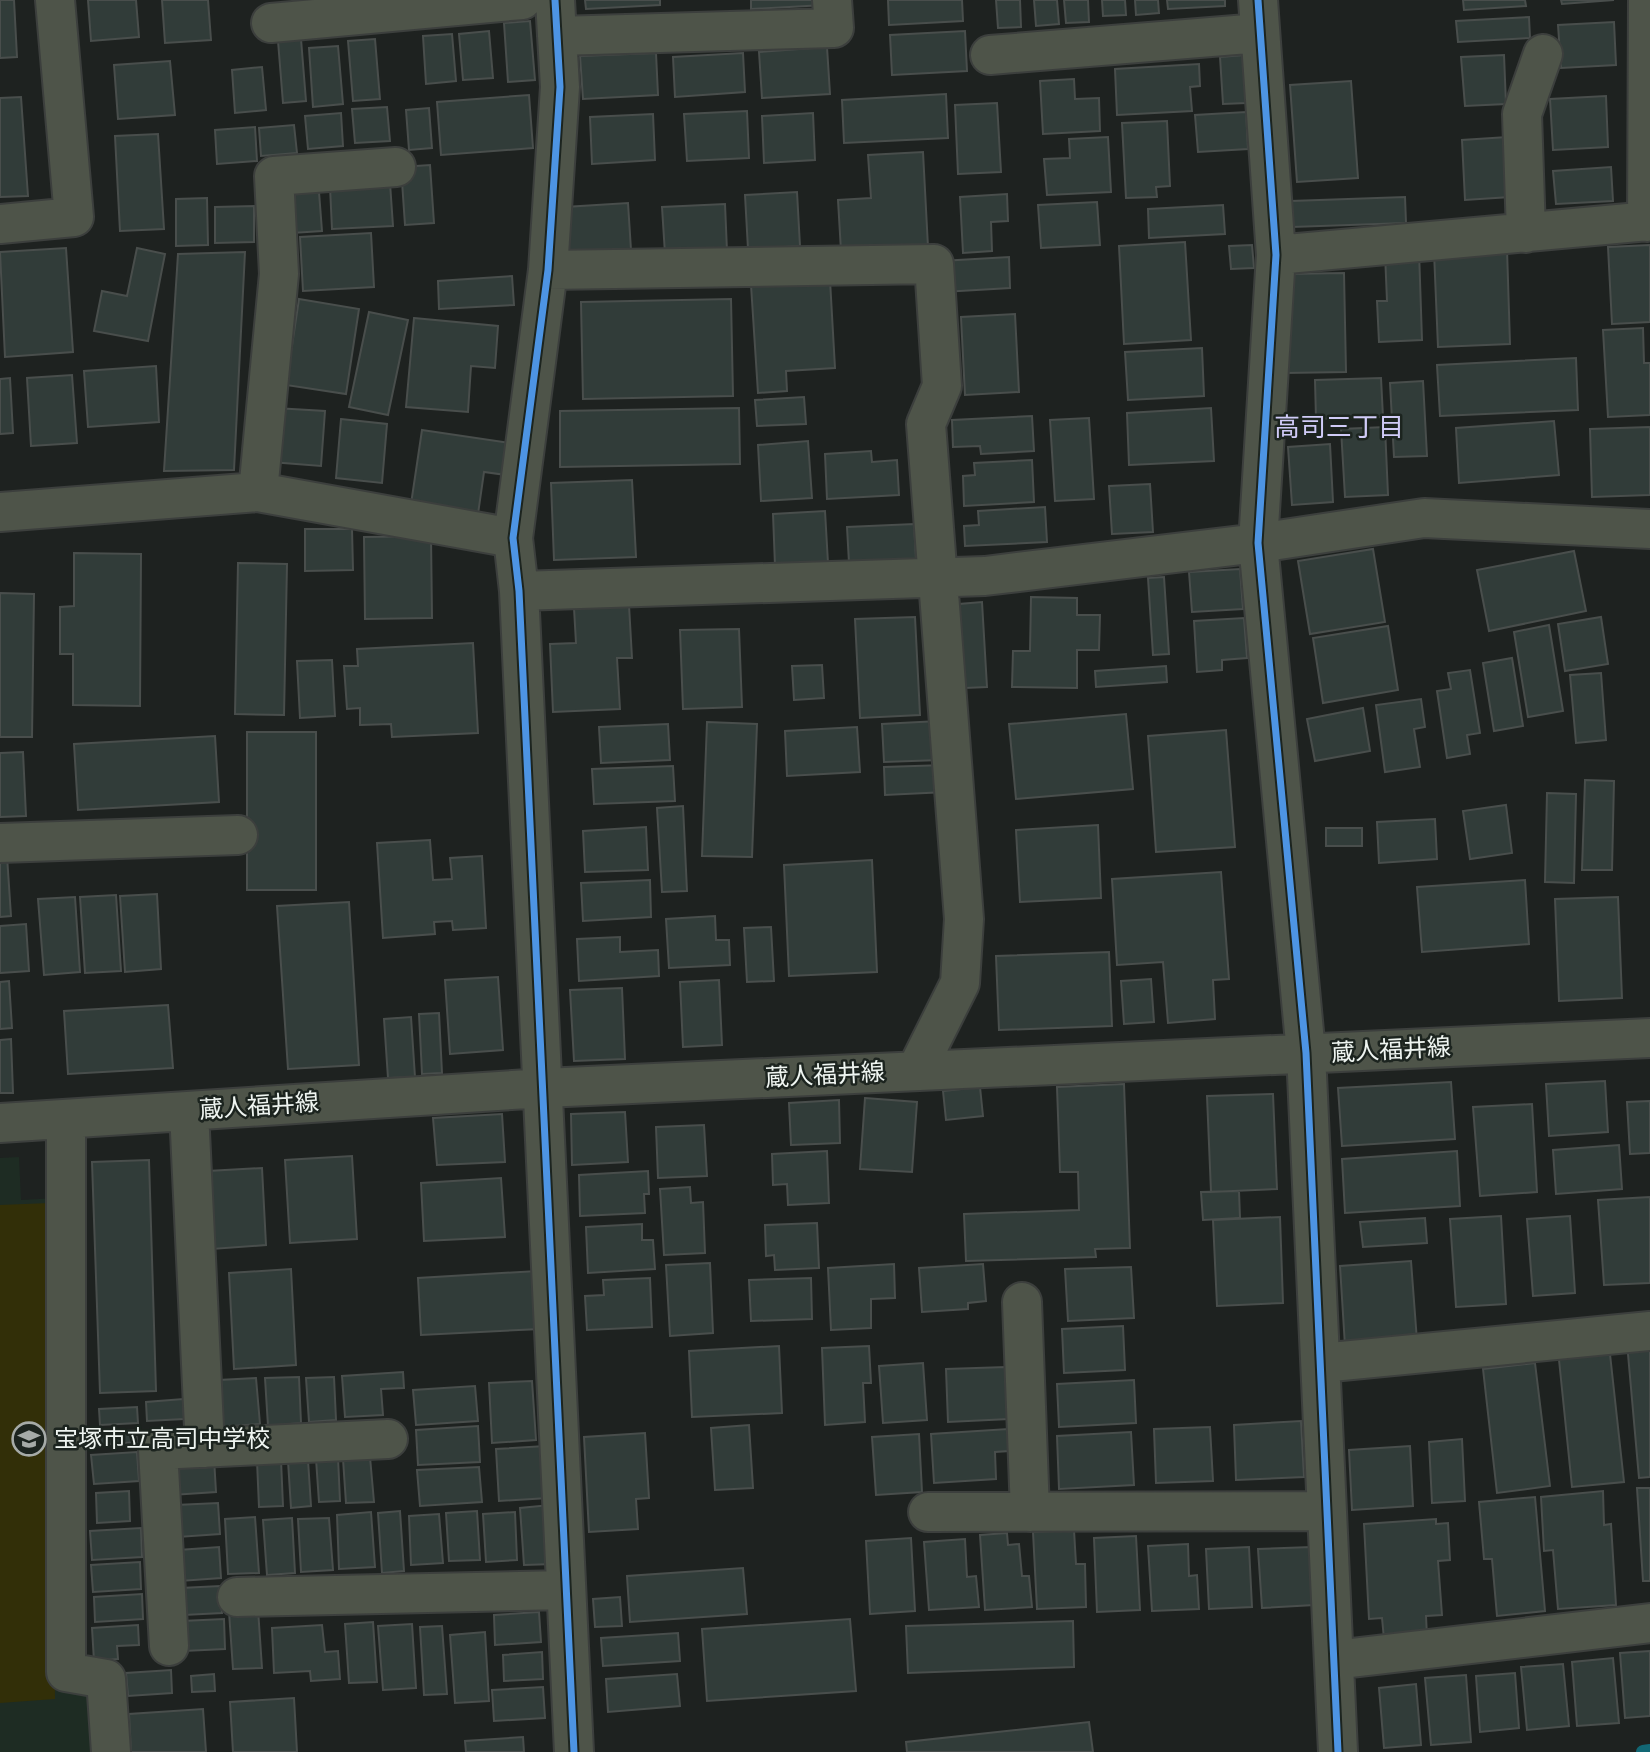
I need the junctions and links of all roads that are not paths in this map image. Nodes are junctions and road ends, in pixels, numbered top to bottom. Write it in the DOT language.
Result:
graph roads {
  1 [pos="55,0"];
  2 [pos="523,0"];
  3 [pos="832,0"];
  4 [pos="1648,0"];
  5 [pos="1259,16"];
  6 [pos="556,18"];
  7 [pos="271,23"];
  8 [pos="1544,54"];
  9 [pos="990,55"];
  10 [pos="396,167"];
  11 [pos="1648,222"];
  12 [pos="0,224"];
  13 [pos="1526,233"];
  14 [pos="1276,255"];
  15 [pos="548,270"];
  16 [pos="258,492"];
  17 [pos="0,512"];
  18 [pos="1650,529"];
  19 [pos="513,538"];
  20 [pos="1258,543"];
  21 [pos="939,578"];
  22 [pos="519,591"];
  23 [pos="238,835"];
  24 [pos="0,843"];
  25 [pos="1650,1038"];
  26 [pos="1306,1053"];
  27 [pos="916,1071"];
  28 [pos="544,1088"];
  29 [pos="189,1111"];
  30 [pos="66,1119"];
  31 [pos="0,1123"];
  32 [pos="1022,1302"];
  33 [pos="1650,1331"];
  34 [pos="1321,1363"];
  35 [pos="388,1439"];
  36 [pos="205,1447"];
  37 [pos="1327,1511"];
  38 [pos="928,1512"];
  39 [pos="1030,1512"];
  40 [pos="566,1590"];
  41 [pos="237,1597"];
  42 [pos="1650,1623"];
  43 [pos="169,1646"];
  44 [pos="1334,1660"];
  45 [pos="111,1752"];
  46 [pos="574,1752"];
  47 [pos="1338,1752"];
  1 -- 12 [label="street"];
  2 -- 7 [label="street"];
  3 -- 6 [label="street"];
  4 -- 11 [label="street"];
  5 -- 9 [label="street"];
  5 -- 14 [label="street"];
  6 -- 15 [label="street"];
  8 -- 13 [label="street"];
  10 -- 16 [label="street"];
  11 -- 13 [label="street"];
  13 -- 14 [label="street"];
  14 -- 20 [label="street"];
  15 -- 19 [label="street"];
  15 -- 21 [label="street"];
  16 -- 17 [label="street"];
  16 -- 19 [label="street"];
  18 -- 20 [label="street"];
  19 -- 22 [label="street"];
  20 -- 21 [label="street"];
  20 -- 26 [label="street"];
  21 -- 22 [label="street"];
  21 -- 27 [label="street"];
  22 -- 28 [label="street"];
  23 -- 24 [label="street"];
  25 -- 26 [label="street, 蔵人福井線"];
  26 -- 27 [label="street, 蔵人福井線"];
  26 -- 34 [label="street"];
  27 -- 28 [label="street, 蔵人福井線"];
  28 -- 29 [label="street, 蔵人福井線"];
  28 -- 40 [label="street"];
  29 -- 30 [label="street, 蔵人福井線"];
  29 -- 36 [label="street"];
  30 -- 31 [label="street, 蔵人福井線"];
  30 -- 45 [label="street"];
  32 -- 39 [label="street"];
  33 -- 34 [label="street"];
  34 -- 37 [label="street"];
  35 -- 36 [label="street"];
  36 -- 43 [label="street"];
  37 -- 39 [label="street"];
  37 -- 44 [label="street"];
  38 -- 39 [label="street"];
  40 -- 41 [label="street"];
  40 -- 46 [label="street"];
  42 -- 44 [label="street"];
  44 -- 47 [label="street"];
}
